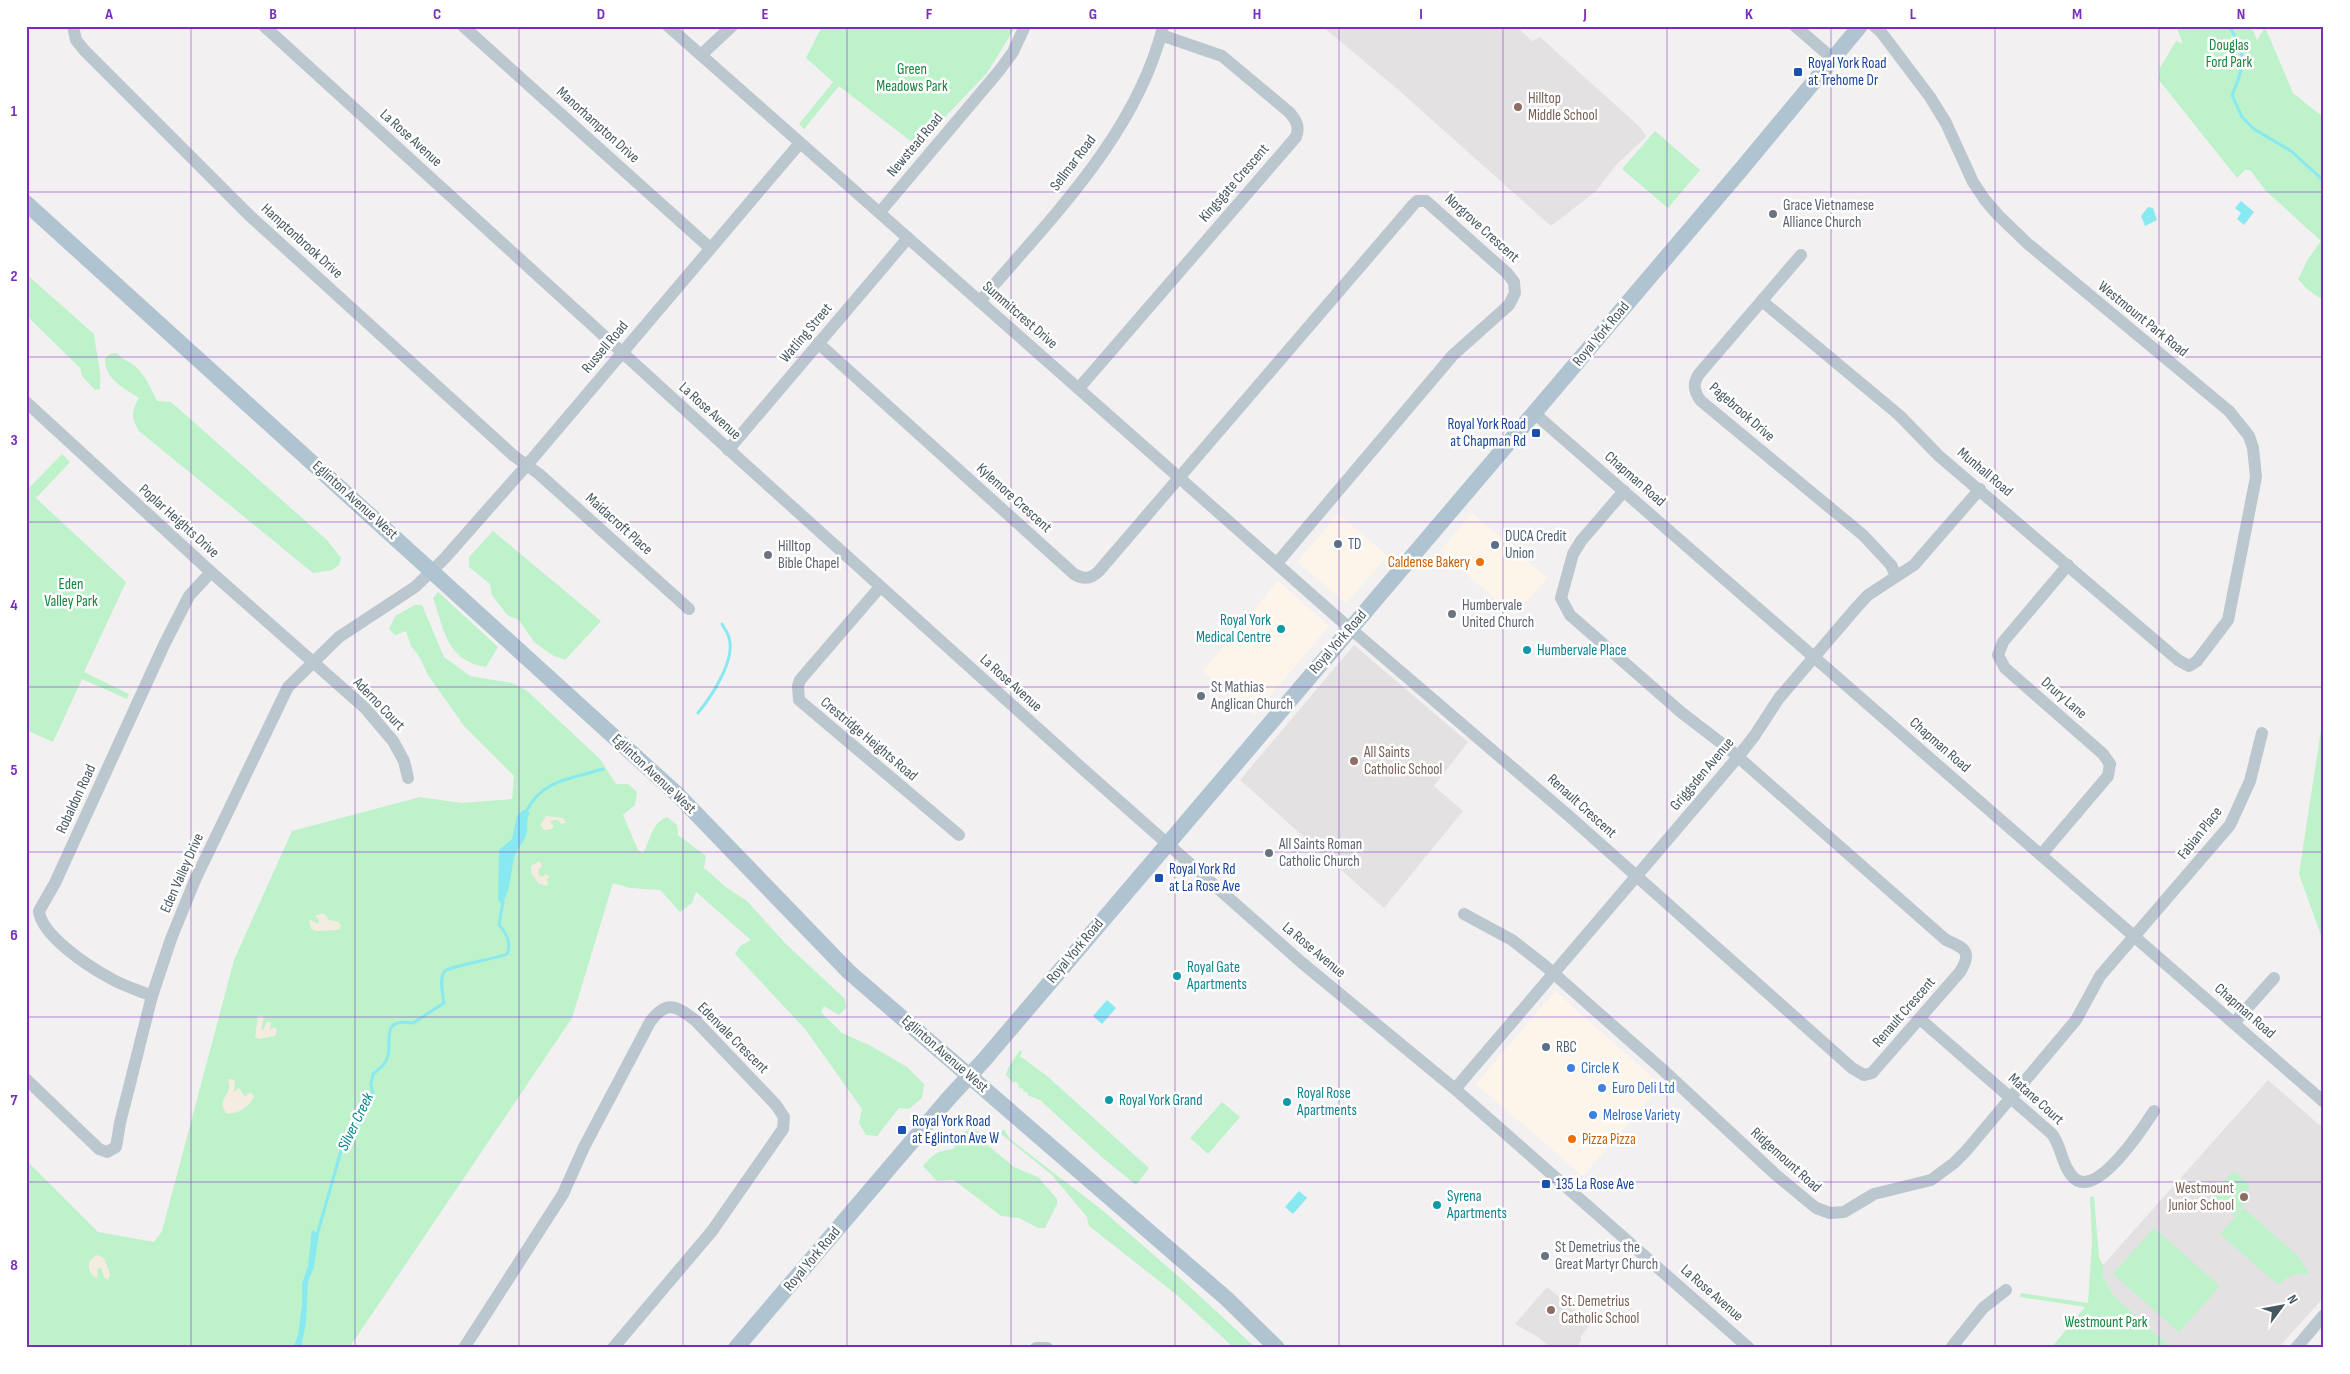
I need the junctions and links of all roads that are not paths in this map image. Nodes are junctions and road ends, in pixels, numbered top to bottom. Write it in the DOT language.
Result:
graph roads {
  1 [pos="73,26"];
  2 [pos="264,26"];
  3 [pos="463,26"];
  4 [pos="668,26"];
  5 [pos="732,26"];
  6 [pos="1026,26"];
  7 [pos="1796,26"];
  8 [pos="1860,26"];
  9 [pos="1874,26"];
  10 [pos="1162,30"];
  11 [pos="701,55"];
  12 [pos="1832,58"];
  13 [pos="800,143"];
  14 [pos="26,203"];
  15 [pos="880,212"];
  16 [pos="908,238"];
  17 [pos="710,248"];
  18 [pos="1801,255"];
  19 [pos="980,301"];
  20 [pos="1762,301"];
  21 [pos="818,343"];
  22 [pos="622,353"];
  23 [pos="1078,388"];
  24 [pos="26,402"];
  25 [pos="1534,413"];
  26 [pos="728,450"];
  27 [pos="527,465"];
  28 [pos="1180,477"];
  29 [pos="1980,489"];
  30 [pos="1624,491"];
  31 [pos="1277,563"];
  32 [pos="2068,565"];
  33 [pos="432,570"];
  34 [pos="211,572"];
  35 [pos="1896,576"];
  36 [pos="880,587"];
  37 [pos="689,609"];
  38 [pos="1350,628"];
  39 [pos="1814,656"];
  40 [pos="312,661"];
  41 [pos="2189,666"];
  42 [pos="2262,734"];
  43 [pos="1738,757"];
  44 [pos="408,778"];
  45 [pos="960,835"];
  46 [pos="1167,843"];
  47 [pos="2042,855"];
  48 [pos="1635,876"];
  49 [pos="1464,914"];
  50 [pos="2134,937"];
  51 [pos="1553,973"];
  52 [pos="2274,978"];
  53 [pos="152,996"];
  54 [pos="1920,1019"];
  55 [pos="2234,1023"];
  56 [pos="969,1076"];
  57 [pos="26,1079"];
  58 [pos="1455,1089"];
  59 [pos="2010,1098"];
  60 [pos="2324,1102"];
  61 [pos="2154,1111"];
  62 [pos="2006,1290"];
  63 [pos="2324,1315"];
  64 [pos="469,1346"];
  65 [pos="613,1348"];
  66 [pos="736,1348"];
  67 [pos="1036,1348"];
  68 [pos="1047,1348"];
  69 [pos="1277,1348"];
  70 [pos="1750,1348"];
  71 [pos="1951,1348"];
  72 [pos="2296,1348"];
  1 -- 27 [label="street, Hamptonbrook Drive"];
  2 -- 22 [label="street, La Rose Avenue"];
  3 -- 17 [label="street, Manorhampton Drive"];
  4 -- 11 [label="street, Summitcrest Drive"];
  5 -- 11 [label="street"];
  6 -- 15 [label="street, Newstead Road"];
  7 -- 12 [label="street"];
  8 -- 12 [label="main road, Royal York Road"];
  9 -- 41 [label="street, Westmount Park Road"];
  10 -- 19 [label="street, Sellmar Road"];
  10 -- 23 [label="street, Kingsgate Crescent"];
  11 -- 13 [label="street, Summitcrest Drive"];
  12 -- 25 [label="main road, Royal York Road"];
  13 -- 15 [label="street, Summitcrest Drive"];
  13 -- 17 [label="street, Russell Road"];
  14 -- 33 [label="main road, Eglinton Avenue West"];
  15 -- 16 [label="street, Summitcrest Drive"];
  16 -- 19 [label="street, Summitcrest Drive"];
  16 -- 21 [label="street, Watling Street"];
  17 -- 22 [label="street, Russell Road"];
  18 -- 20 [label="street, Pagebrook Drive"];
  19 -- 23 [label="street, Summitcrest Drive"];
  20 -- 29 [label="street, Munhall Road"];
  20 -- 35 [label="street, Pagebrook Drive"];
  21 -- 26 [label="street, Watling Street"];
  21 -- 28 [label="street, Kylemore Crescent"];
  22 -- 26 [label="street, La Rose Avenue"];
  22 -- 27 [label="street, Russell Road"];
  23 -- 28 [label="street, Summitcrest Drive"];
  24 -- 34 [label="street, Poplar Heights Drive"];
  25 -- 30 [label="street, Chapman Road"];
  25 -- 38 [label="main road, Royal York Road"];
  26 -- 36 [label="street, La Rose Avenue"];
  27 -- 33 [label="street, Russell Road"];
  27 -- 37 [label="street, Maidacroft Place"];
  28 -- 31 [label="street, Summitcrest Drive"];
  28 -- 31 [label="street, Norgrove Crescent"];
  29 -- 32 [label="street, Munhall Road"];
  29 -- 35 [label="street, Griggsden Avenue"];
  30 -- 39 [label="street, Chapman Road"];
  30 -- 43 [label="street, Renault Crescent"];
  31 -- 38 [label="street, Summitcrest Drive"];
  32 -- 41 [label="street, Munhall Road"];
  32 -- 47 [label="street, Drury Lane"];
  33 -- 40 [label="street, Eden Valley Drive"];
  33 -- 56 [label="main road, Eglinton Avenue West"];
  34 -- 40 [label="street, Poplar Heights Drive"];
  34 -- 53 [label="street, Robaldon Road"];
  35 -- 39 [label="street, Griggsden Avenue"];
  36 -- 45 [label="street, Crestridge Heights Road"];
  36 -- 46 [label="street, La Rose Avenue"];
  38 -- 46 [label="main road, Royal York Road"];
  38 -- 48 [label="street, Renault Crescent"];
  39 -- 43 [label="street, Griggsden Avenue"];
  39 -- 47 [label="street, Chapman Road"];
  40 -- 44 [label="street, Aderno Court"];
  40 -- 53 [label="street, Eden Valley Drive"];
  42 -- 50 [label="street, Fabian Place"];
  43 -- 48 [label="street, Griggsden Avenue"];
  43 -- 54 [label="street, Renault Crescent"];
  46 -- 56 [label="main road, Royal York Road"];
  46 -- 58 [label="street, La Rose Avenue"];
  47 -- 50 [label="street, Chapman Road"];
  48 -- 51 [label="street, Griggsden Avenue"];
  48 -- 54 [label="street, Renault Crescent"];
  49 -- 51 [label="street, Ridgemount Road"];
  50 -- 55 [label="street, Chapman Road"];
  50 -- 59 [label="street, Ridgemount Road"];
  51 -- 58 [label="street, Griggsden Avenue"];
  51 -- 59 [label="street, Ridgemount Road"];
  52 -- 55 [label="street"];
  53 -- 57 [label="street, Eden Valley Drive"];
  54 -- 59 [label="street, Matane Court"];
  55 -- 60 [label="street, Chapman Road"];
  56 -- 66 [label="main road, Royal York Road"];
  56 -- 69 [label="main road, Eglinton Avenue West"];
  58 -- 70 [label="street, La Rose Avenue"];
  59 -- 61 [label="street, Matane Court"];
  62 -- 71 [label="street"];
  63 -- 72 [label="street"];
  64 -- 65 [label="street, Edenvale Crescent"];
  67 -- 68 [label="street"];
}
